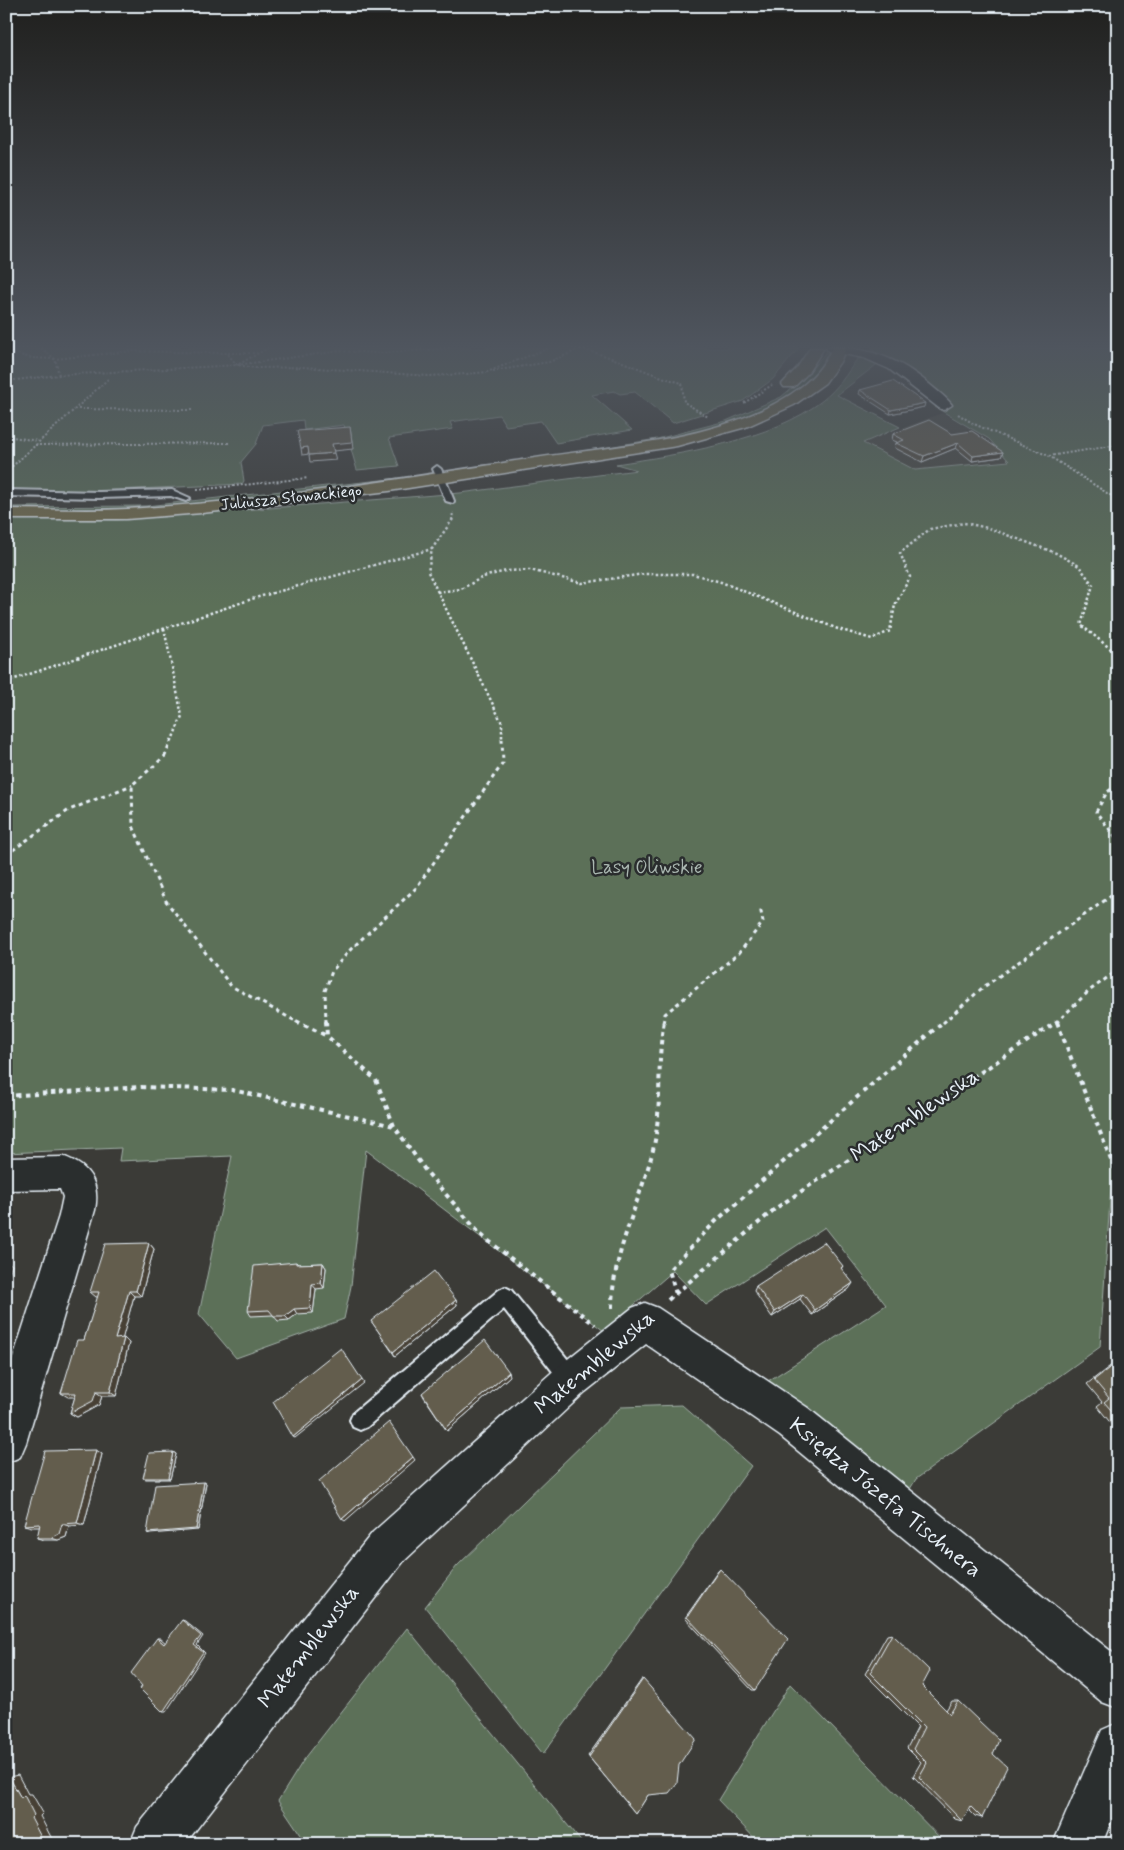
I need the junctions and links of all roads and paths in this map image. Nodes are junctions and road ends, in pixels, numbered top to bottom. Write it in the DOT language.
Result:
graph roads {
  1 [pos="47,434"];
  2 [pos="657,434"];
  3 [pos="702,434"];
  4 [pos="998,434"];
  5 [pos="6,436"];
  6 [pos="39,441"];
  7 [pos="229,443"];
  8 [pos="36,445"];
  9 [pos="1118,445"];
  10 [pos="1049,456"];
  11 [pos="6,472"];
  12 [pos="439,474"];
  13 [pos="6,494"];
  14 [pos="186,498"];
  15 [pos="1118,500"];
  16 [pos="450,501"];
  17 [pos="6,502"];
  18 [pos="6,514"];
  19 [pos="432,549"];
  20 [pos="437,592"];
  21 [pos="164,628"];
  22 [pos="1118,658"];
  23 [pos="6,682"];
  24 [pos="1118,784"];
  25 [pos="132,785"];
  26 [pos="1118,840"];
  27 [pos="6,855"];
  28 [pos="1118,891"];
  29 [pos="760,907"];
  30 [pos="1118,970"];
  31 [pos="1057,1022"];
  32 [pos="327,1036"];
  33 [pos="6,1096"];
  34 [pos="394,1126"];
  35 [pos="6,1174"];
  36 [pos="1118,1178"];
  37 [pos="676,1294"];
  38 [pos="625,1334"];
  39 [pos="572,1379"];
  40 [pos="360,1420"];
  41 [pos="6,1443"];
  42 [pos="1118,1686"];
  43 [pos="1118,1746"];
  44 [pos="154,1844"];
  45 [pos="1077,1844"];
  1 -- 6 [label="path"];
  2 -- 12 [label="main road, Juliusza Słowackiego"];
  3 -- 12 [label="main road, Juliusza Słowackiego"];
  4 -- 10 [label="path"];
  5 -- 6 [label="path"];
  6 -- 8 [label="path"];
  7 -- 8 [label="path"];
  8 -- 11 [label="path"];
  9 -- 10 [label="path"];
  10 -- 15 [label="path"];
  12 -- 14 [label="main road, Juliusza Słowackiego"];
  12 -- 16 [label="lane"];
  12 -- 18 [label="main road, Juliusza Słowackiego"];
  13 -- 14 [label="lane"];
  14 -- 17 [label="main road, Juliusza Słowackiego"];
  16 -- 19 [label="path"];
  19 -- 20 [label="path"];
  19 -- 21 [label="path"];
  20 -- 22 [label="path"];
  20 -- 32 [label="path"];
  21 -- 23 [label="path"];
  21 -- 25 [label="path"];
  24 -- 26 [label="path"];
  25 -- 27 [label="path"];
  25 -- 32 [label="path"];
  28 -- 37 [label="path"];
  29 -- 38 [label="path"];
  30 -- 31 [label="path, Matemblewska"];
  31 -- 36 [label="path"];
  31 -- 37 [label="path, Matemblewska"];
  32 -- 34 [label="path"];
  33 -- 34 [label="path"];
  34 -- 38 [label="path"];
  35 -- 41 [label="street"];
  37 -- 38 [label="path, Matemblewska"];
  38 -- 39 [label="street, Matemblewska"];
  38 -- 42 [label="street, Księdza Józefa Tischnera"];
  39 -- 40 [label="lane"];
  39 -- 44 [label="street, Matemblewska"];
  43 -- 45 [label="street"];
}
